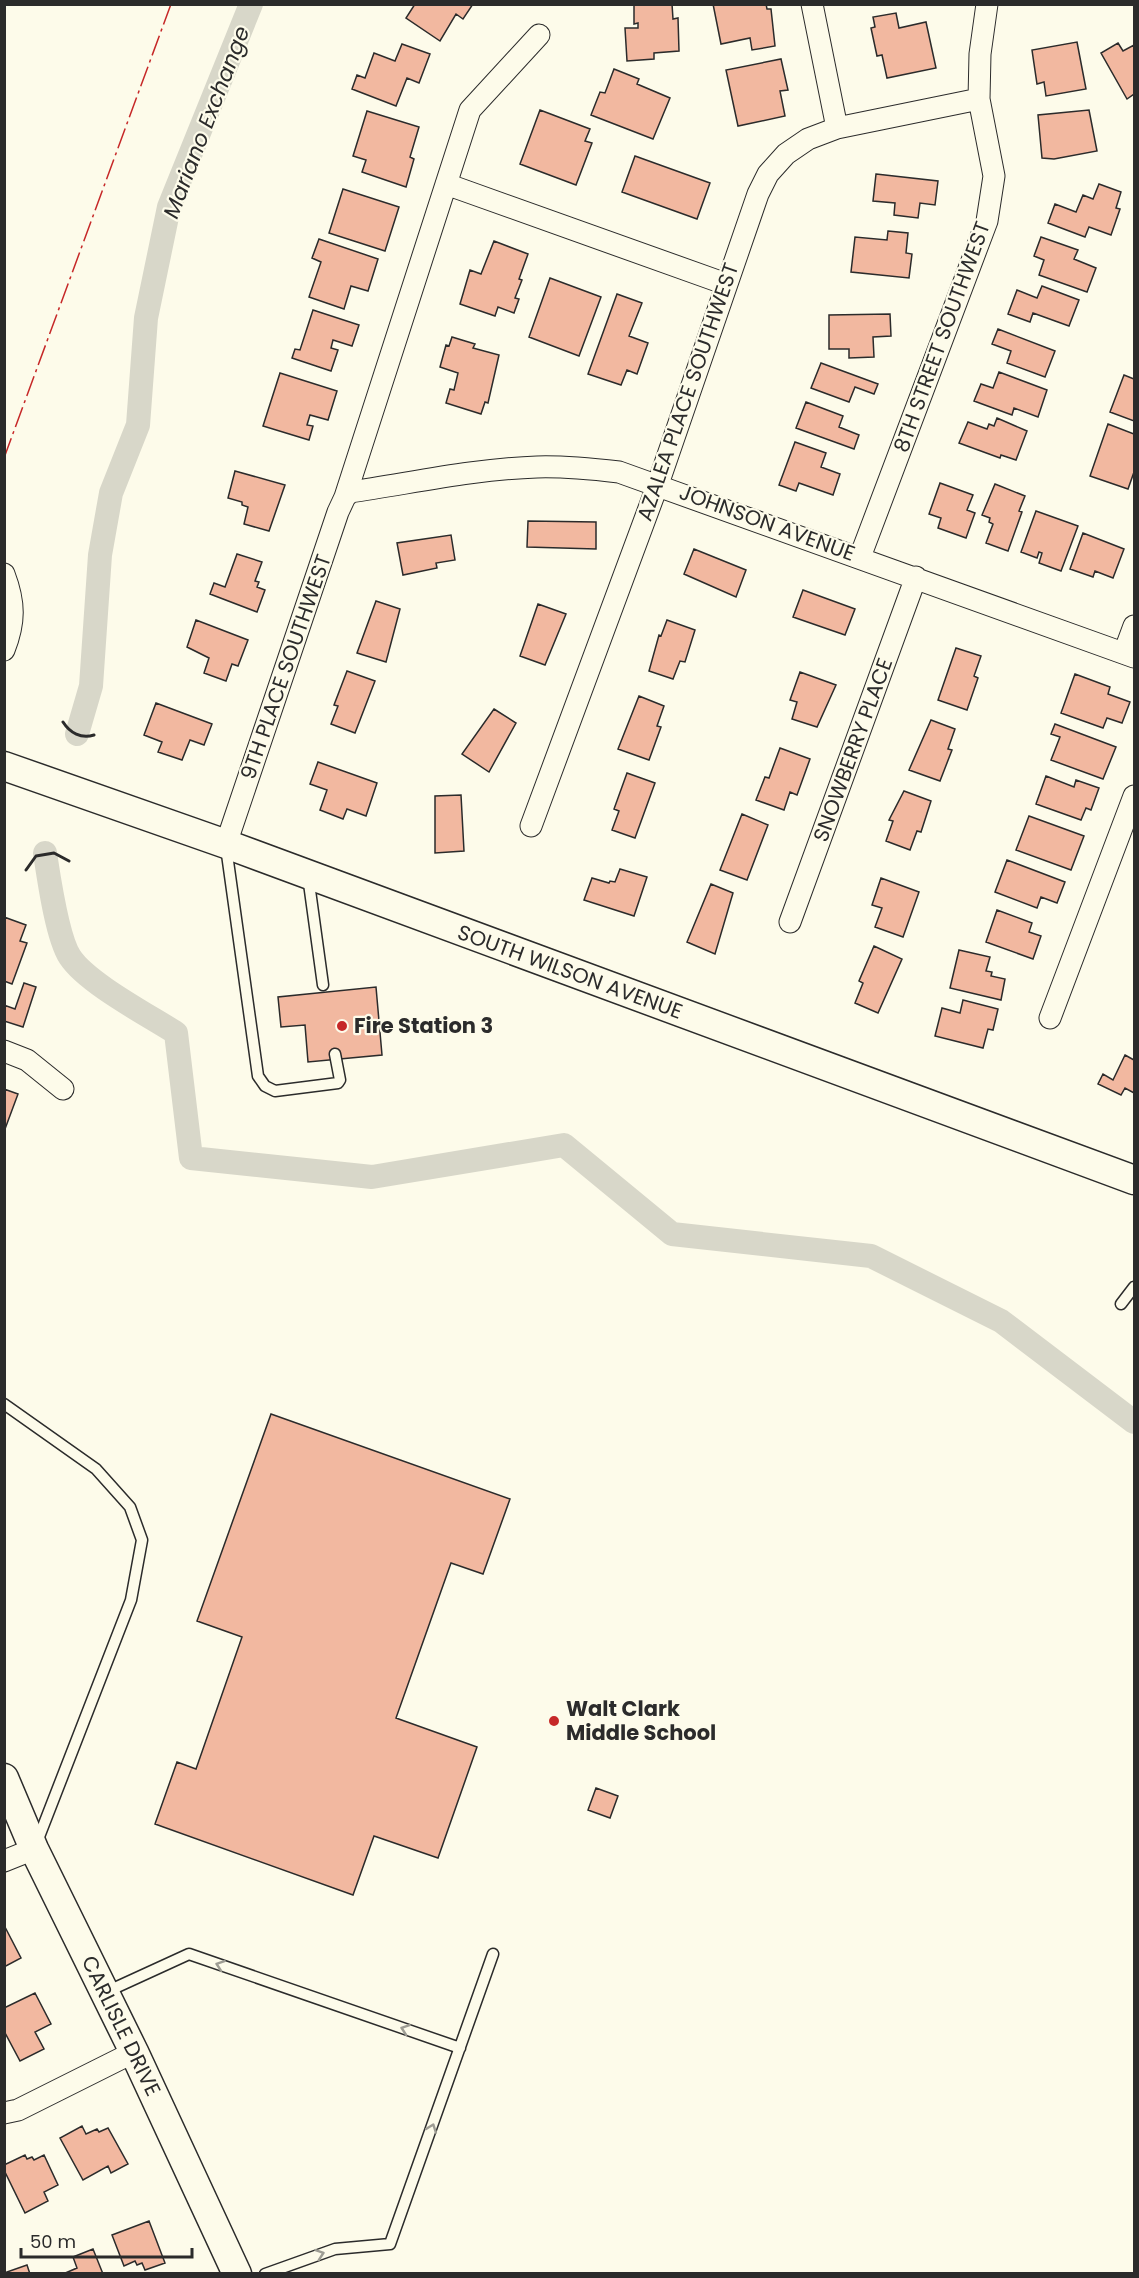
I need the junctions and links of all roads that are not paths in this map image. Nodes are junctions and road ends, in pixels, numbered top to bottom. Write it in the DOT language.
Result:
graph roads {
  1 [pos="812,4"];
  2 [pos="987,4"];
  3 [pos="539,35"];
  4 [pos="979,99"];
  5 [pos="837,128"];
  6 [pos="446,184"];
  7 [pos="726,284"];
  8 [pos="657,484"];
  9 [pos="347,494"];
  10 [pos="860,557"];
  11 [pos="4,574"];
  12 [pos="916,577"];
  13 [pos="1134,626"];
  14 [pos="4,650"];
  15 [pos="1129,655"];
  16 [pos="4,766"];
  17 [pos="1134,796"];
  18 [pos="531,826"];
  19 [pos="226,844"];
  20 [pos="308,875"];
  21 [pos="790,922"];
  22 [pos="323,986"];
  23 [pos="1050,1018"];
  24 [pos="4,1051"];
  25 [pos="335,1054"];
  26 [pos="63,1089"];
  27 [pos="1134,1180"];
  28 [pos="1134,1287"];
  29 [pos="1121,1304"];
  30 [pos="4,1404"];
  31 [pos="4,1778"];
  32 [pos="34,1848"];
  33 [pos="4,1861"];
  34 [pos="493,1954"];
  35 [pos="104,1993"];
  36 [pos="460,2048"];
  37 [pos="135,2052"];
  38 [pos="4,2113"];
  39 [pos="237,2274"];
  40 [pos="265,2274"];
  1 -- 5 [label="street"];
  2 -- 4 [label="street, 8TH STREET SOUTHWEST"];
  3 -- 6 [label="street, 9TH PLACE SOUTHWEST"];
  4 -- 5 [label="street, AZALEA PLACE SOUTHWEST"];
  4 -- 10 [label="street, 8TH STREET SOUTHWEST"];
  5 -- 7 [label="street, AZALEA PLACE SOUTHWEST"];
  6 -- 7 [label="street"];
  6 -- 9 [label="street, 9TH PLACE SOUTHWEST"];
  7 -- 8 [label="street, AZALEA PLACE SOUTHWEST"];
  8 -- 9 [label="street, JOHNSON AVENUE"];
  8 -- 10 [label="street, JOHNSON AVENUE"];
  8 -- 18 [label="street, AZALEA PLACE SOUTHWEST"];
  9 -- 19 [label="street, 9TH PLACE SOUTHWEST"];
  10 -- 12 [label="street, JOHNSON AVENUE"];
  11 -- 14 [label="street"];
  12 -- 15 [label="street, JOHNSON AVENUE"];
  12 -- 21 [label="street, SNOWBERRY PLACE"];
  13 -- 15 [label="street"];
  16 -- 19 [label="main road, SOUTH WILSON AVENUE"];
  17 -- 23 [label="street"];
  19 -- 20 [label="main road, SOUTH WILSON AVENUE"];
  19 -- 25 [label="lane"];
  20 -- 22 [label="lane"];
  20 -- 27 [label="main road, SOUTH WILSON AVENUE"];
  24 -- 26 [label="street"];
  28 -- 29 [label="lane"];
  30 -- 32 [label="lane"];
  31 -- 32 [label="main road, CARLISLE DRIVE"];
  32 -- 33 [label="street"];
  32 -- 35 [label="main road, CARLISLE DRIVE"];
  34 -- 36 [label="lane"];
  36 -- 35 [label="lane, one-way"];
  35 -- 37 [label="main road, CARLISLE DRIVE"];
  40 -- 36 [label="lane, one-way"];
  37 -- 38 [label="street"];
  37 -- 39 [label="main road, CARLISLE DRIVE"];
}
